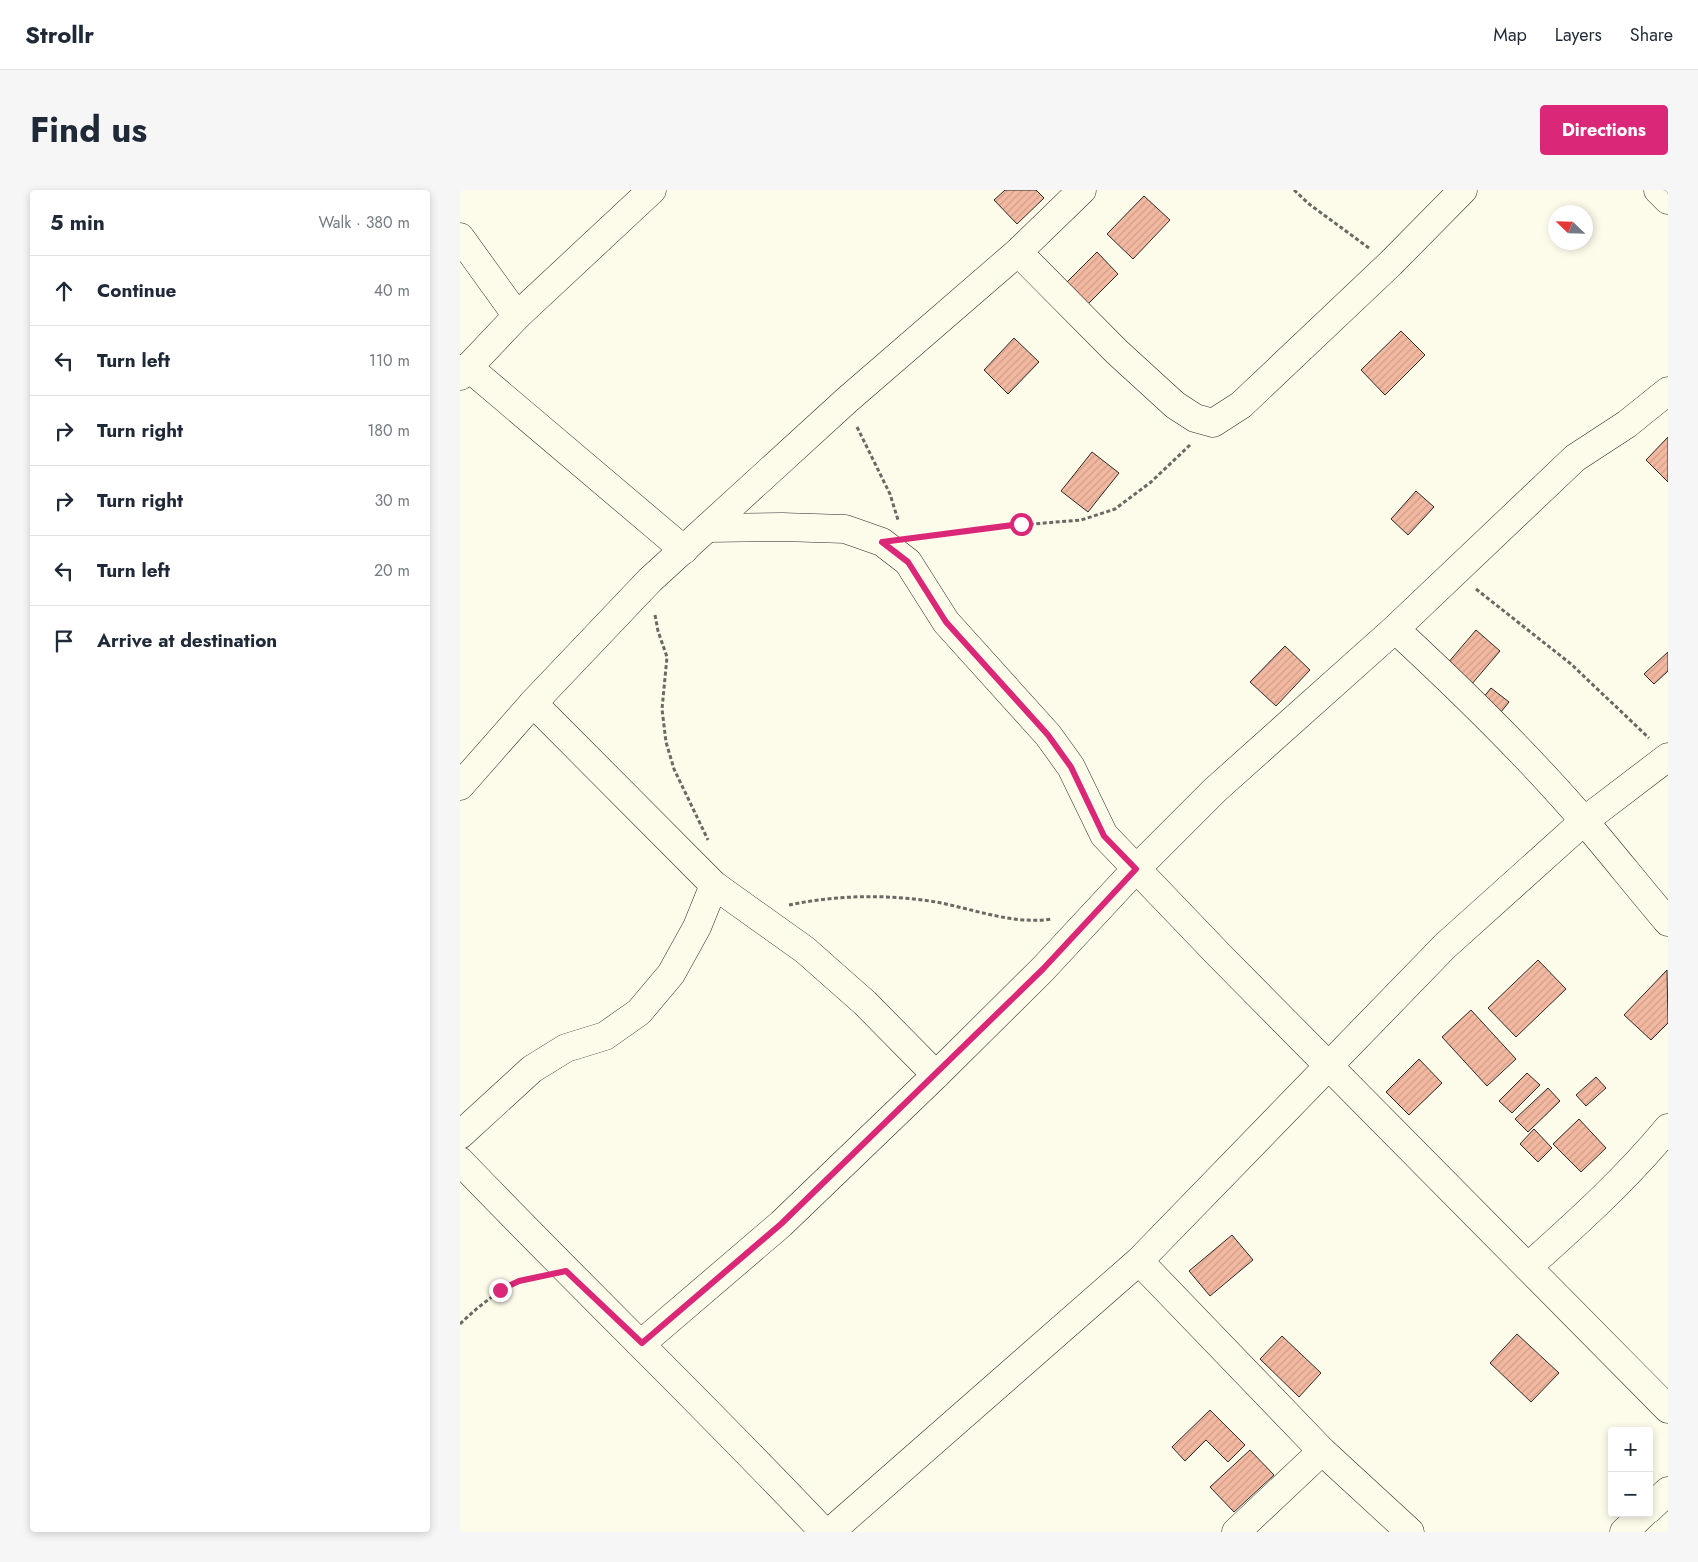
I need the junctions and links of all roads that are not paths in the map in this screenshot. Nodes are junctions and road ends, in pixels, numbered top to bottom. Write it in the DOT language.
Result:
graph roads {
  1 [pos="652,190"];
  2 [pos="1082,190"];
  3 [pos="1463,190"];
  4 [pos="1658,190"];
  5 [pos="1668,200"];
  6 [pos="460,237"];
  7 [pos="1018,252"];
  8 [pos="517,316"];
  9 [pos="464,371"];
  10 [pos="1668,391"];
  11 [pos="707,528"];
  12 [pos="684,550"];
  13 [pos="1396,629"];
  14 [pos="533,703"];
  15 [pos="1662,750"];
  16 [pos="460,786"];
  17 [pos="1584,821"];
  18 [pos="1136,869"];
  19 [pos="714,884"];
  20 [pos="1668,922"];
  21 [pos="1327,1065"];
  22 [pos="936,1074"];
  23 [pos="1668,1128"];
  24 [pos="460,1135"];
  25 [pos="460,1161"];
  26 [pos="1139,1262"];
  27 [pos="1528,1267"];
  28 [pos="642,1343"];
  29 [pos="1668,1409"];
  30 [pos="1322,1451"];
  31 [pos="1668,1492"];
  32 [pos="1653,1505"];
  33 [pos="1640,1517"];
  34 [pos="824,1532"];
  35 [pos="830,1532"];
  36 [pos="1236,1532"];
  37 [pos="1410,1532"];
  38 [pos="1624,1532"];
  1 -- 8 [label="street"];
  2 -- 7 [label="street"];
  3 -- 7 [label="street"];
  4 -- 5 [label="street"];
  6 -- 8 [label="street"];
  7 -- 11 [label="street"];
  8 -- 9 [label="street"];
  9 -- 12 [label="street"];
  10 -- 13 [label="street"];
  11 -- 12 [label="street"];
  11 -- 18 [label="street"];
  12 -- 14 [label="street"];
  13 -- 17 [label="street"];
  13 -- 18 [label="street"];
  14 -- 16 [label="street"];
  14 -- 19 [label="street"];
  15 -- 17 [label="street"];
  17 -- 20 [label="street"];
  17 -- 21 [label="street"];
  18 -- 21 [label="street"];
  18 -- 22 [label="street"];
  19 -- 22 [label="street"];
  19 -- 24 [label="street"];
  21 -- 26 [label="street"];
  21 -- 27 [label="street"];
  22 -- 28 [label="street"];
  23 -- 27 [label="street"];
  25 -- 28 [label="street"];
  26 -- 30 [label="street"];
  26 -- 35 [label="street"];
  27 -- 29 [label="street"];
  28 -- 34 [label="street"];
  30 -- 36 [label="street"];
  30 -- 37 [label="street"];
  31 -- 32 [label="street"];
  33 -- 38 [label="street"];
}
